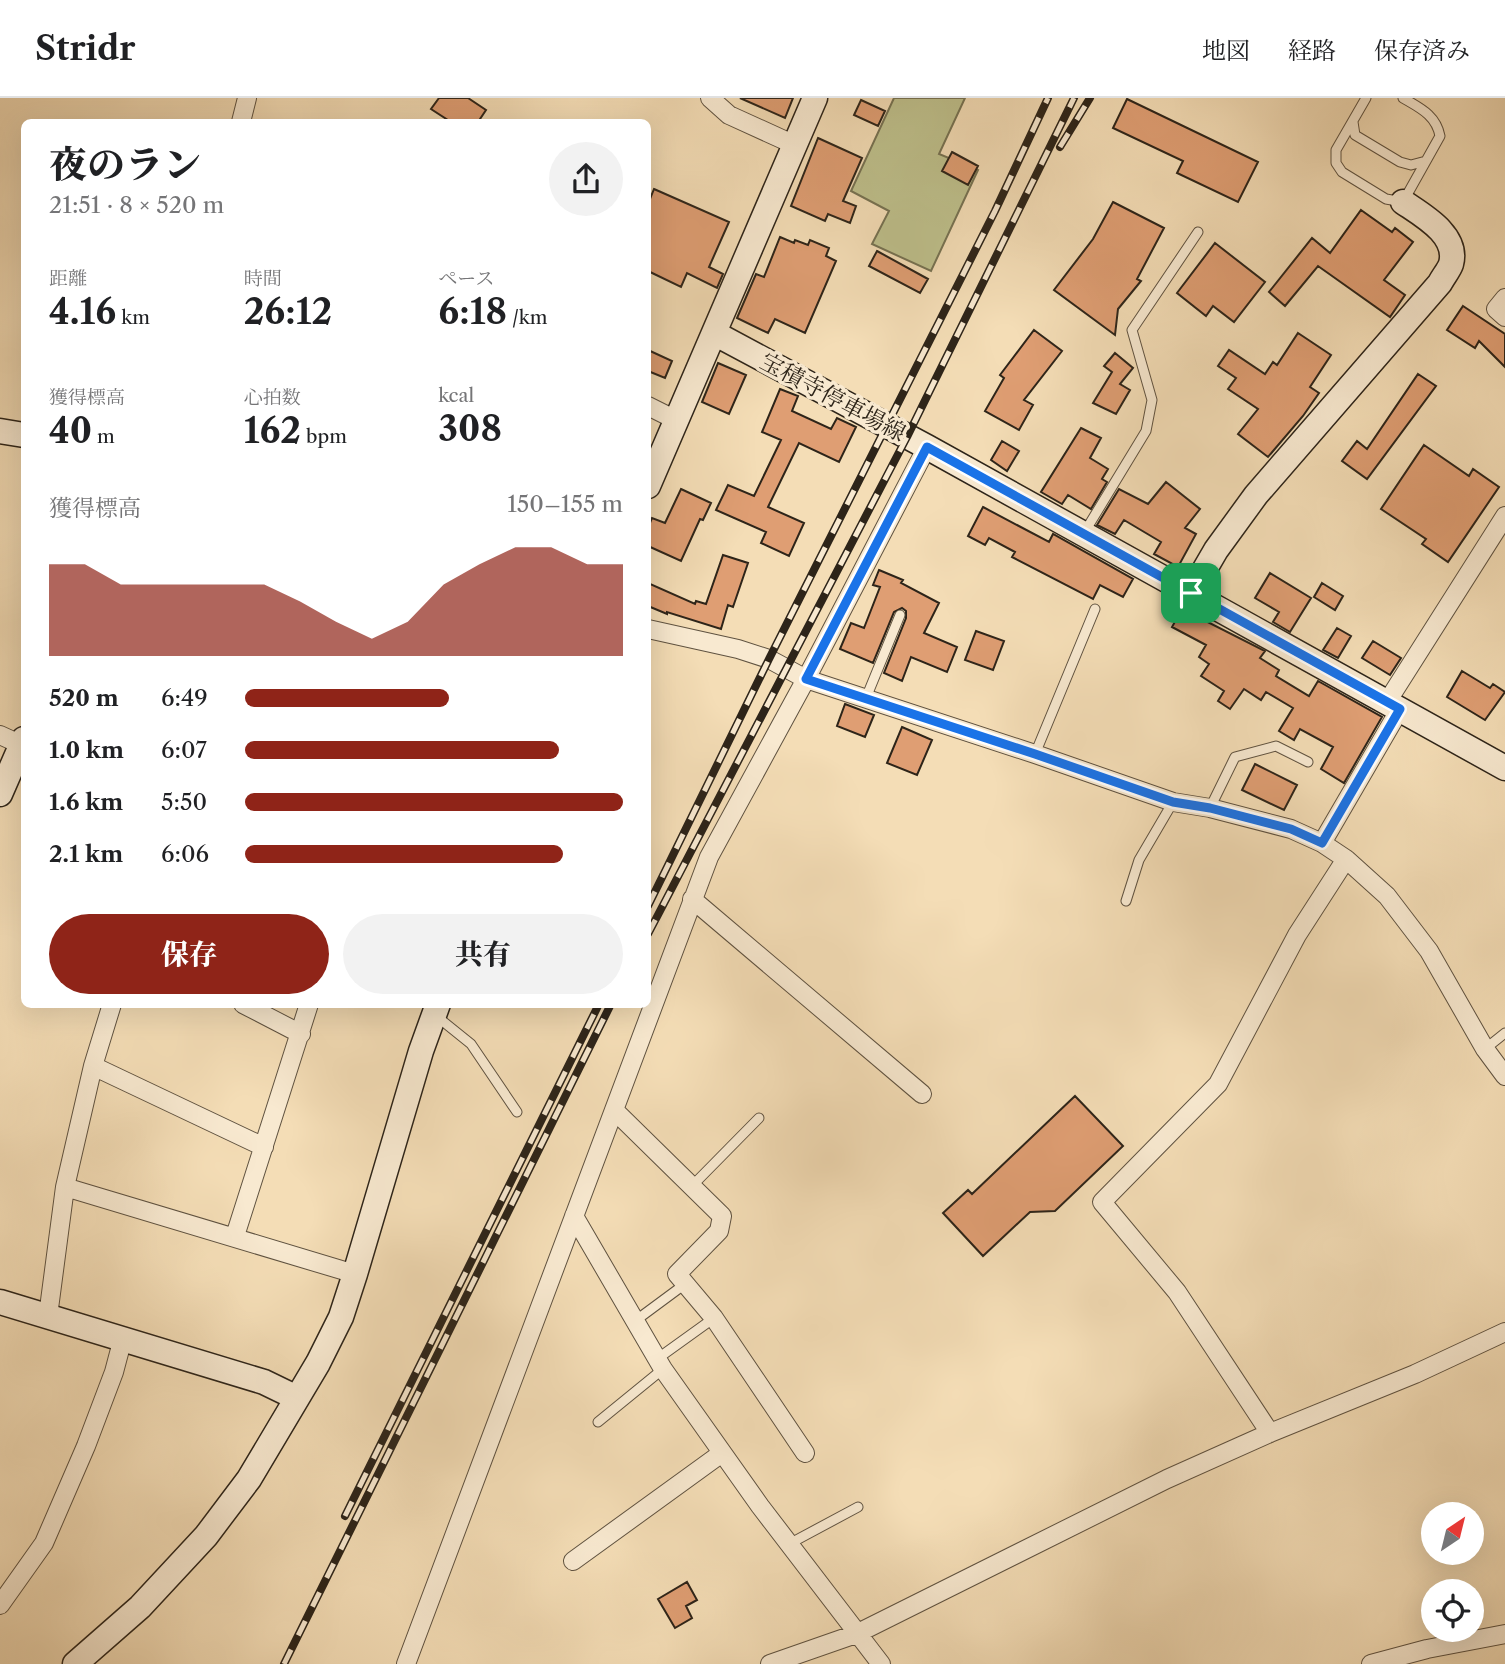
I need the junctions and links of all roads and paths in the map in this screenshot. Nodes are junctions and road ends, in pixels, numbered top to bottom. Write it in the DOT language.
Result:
graph roads {
  1 [pos="247,98"];
  2 [pos="710,98"];
  3 [pos="815,98"];
  4 [pos="1366,98"];
  5 [pos="1403,98"];
  6 [pos="242,119"];
  7 [pos="1353,121"];
  8 [pos="794,145"];
  9 [pos="1426,161"];
  10 [pos="1403,202"];
  11 [pos="1198,232"];
  12 [pos="1505,298"];
  13 [pos="1505,317"];
  14 [pos="714,333"];
  15 [pos="651,408"];
  16 [pos="676,420"];
  17 [pos="0,431"];
  18 [pos="21,434"];
  19 [pos="927,447"];
  20 [pos="651,479"];
  21 [pos="1505,516"];
  22 [pos="1084,533"];
  23 [pos="1191,593"];
  24 [pos="1095,609"];
  25 [pos="900,615"];
  26 [pos="651,630"];
  27 [pos="806,679"];
  28 [pos="866,698"];
  29 [pos="1393,706"];
  30 [pos="18,741"];
  31 [pos="1035,754"];
  32 [pos="1308,762"];
  33 [pos="1505,768"];
  34 [pos="0,794"];
  35 [pos="1173,802"];
  36 [pos="1210,808"];
  37 [pos="1322,843"];
  38 [pos="1346,859"];
  39 [pos="692,899"];
  40 [pos="1126,901"];
  41 [pos="111,1008"];
  42 [pos="251,1008"];
  43 [pos="308,1008"];
  44 [pos="431,1008"];
  45 [pos="1505,1033"];
  46 [pos="301,1034"];
  47 [pos="1485,1049"];
  48 [pos="93,1066"];
  49 [pos="1505,1076"];
  50 [pos="922,1094"];
  51 [pos="614,1110"];
  52 [pos="517,1112"];
  53 [pos="759,1118"];
  54 [pos="264,1147"];
  55 [pos="692,1186"];
  56 [pos="65,1187"];
  57 [pos="573,1216"];
  58 [pos="235,1236"];
  59 [pos="355,1274"];
  60 [pos="685,1284"];
  61 [pos="0,1302"];
  62 [pos="48,1316"];
  63 [pos="713,1318"];
  64 [pos="635,1321"];
  65 [pos="1505,1332"];
  66 [pos="123,1338"];
  67 [pos="660,1364"];
  68 [pos="297,1398"];
  69 [pos="598,1422"];
  70 [pos="1270,1433"];
  71 [pos="722,1453"];
  72 [pos="805,1453"];
  73 [pos="858,1507"];
  74 [pos="789,1544"];
  75 [pos="573,1560"];
  76 [pos="0,1605"];
  77 [pos="856,1634"];
  78 [pos="1505,1634"];
  79 [pos="75,1664"];
  80 [pos="406,1664"];
  81 [pos="773,1664"];
  82 [pos="881,1664"];
  83 [pos="1371,1664"];
  1 -- 6 [label="street"];
  2 -- 8 [label="street"];
  3 -- 8 [label="street"];
  4 -- 7 [label="lane"];
  5 -- 9 [label="lane"];
  7 -- 9 [label="lane"];
  7 -- 10 [label="lane"];
  8 -- 14 [label="street"];
  9 -- 10 [label="lane"];
  10 -- 23 [label="street"];
  11 -- 22 [label="lane"];
  12 -- 13 [label="street"];
  14 -- 16 [label="street"];
  14 -- 19 [label="street, 宝積寺停車場線"];
  15 -- 16 [label="street"];
  16 -- 20 [label="street"];
  17 -- 18 [label="street"];
  19 -- 22 [label="street, 宝積寺停車場線"];
  19 -- 27 [label="street"];
  21 -- 29 [label="street"];
  22 -- 23 [label="street, 宝積寺停車場線"];
  23 -- 29 [label="street, 宝積寺停車場線"];
  24 -- 31 [label="lane"];
  25 -- 28 [label="lane"];
  26 -- 27 [label="street"];
  27 -- 28 [label="street"];
  27 -- 39 [label="street"];
  28 -- 31 [label="street"];
  29 -- 33 [label="street, 宝積寺停車場線"];
  29 -- 37 [label="street"];
  30 -- 34 [label="street"];
  31 -- 35 [label="street"];
  32 -- 36 [label="lane"];
  35 -- 36 [label="street"];
  35 -- 40 [label="lane"];
  36 -- 37 [label="street"];
  37 -- 38 [label="street"];
  38 -- 47 [label="street"];
  38 -- 70 [label="street"];
  39 -- 50 [label="street"];
  39 -- 51 [label="street"];
  41 -- 48 [label="street"];
  42 -- 46 [label="street"];
  43 -- 46 [label="street"];
  44 -- 52 [label="lane"];
  44 -- 59 [label="street"];
  45 -- 47 [label="lane"];
  46 -- 54 [label="street"];
  47 -- 49 [label="street"];
  48 -- 54 [label="street"];
  48 -- 56 [label="street"];
  51 -- 55 [label="street"];
  51 -- 57 [label="street"];
  53 -- 55 [label="lane"];
  54 -- 58 [label="street"];
  55 -- 60 [label="street"];
  56 -- 58 [label="street"];
  56 -- 62 [label="street"];
  57 -- 64 [label="street"];
  57 -- 80 [label="street"];
  58 -- 59 [label="street"];
  59 -- 68 [label="street"];
  60 -- 63 [label="street"];
  60 -- 64 [label="lane"];
  61 -- 62 [label="street"];
  62 -- 66 [label="street"];
  63 -- 67 [label="lane"];
  63 -- 72 [label="street"];
  64 -- 67 [label="street"];
  65 -- 70 [label="street"];
  66 -- 68 [label="street"];
  66 -- 76 [label="street"];
  67 -- 69 [label="lane"];
  67 -- 71 [label="street"];
  68 -- 79 [label="street"];
  70 -- 77 [label="street"];
  71 -- 74 [label="street"];
  71 -- 75 [label="street"];
  73 -- 74 [label="lane"];
  74 -- 77 [label="street"];
  77 -- 81 [label="street"];
  77 -- 82 [label="street"];
  78 -- 83 [label="street"];
}
